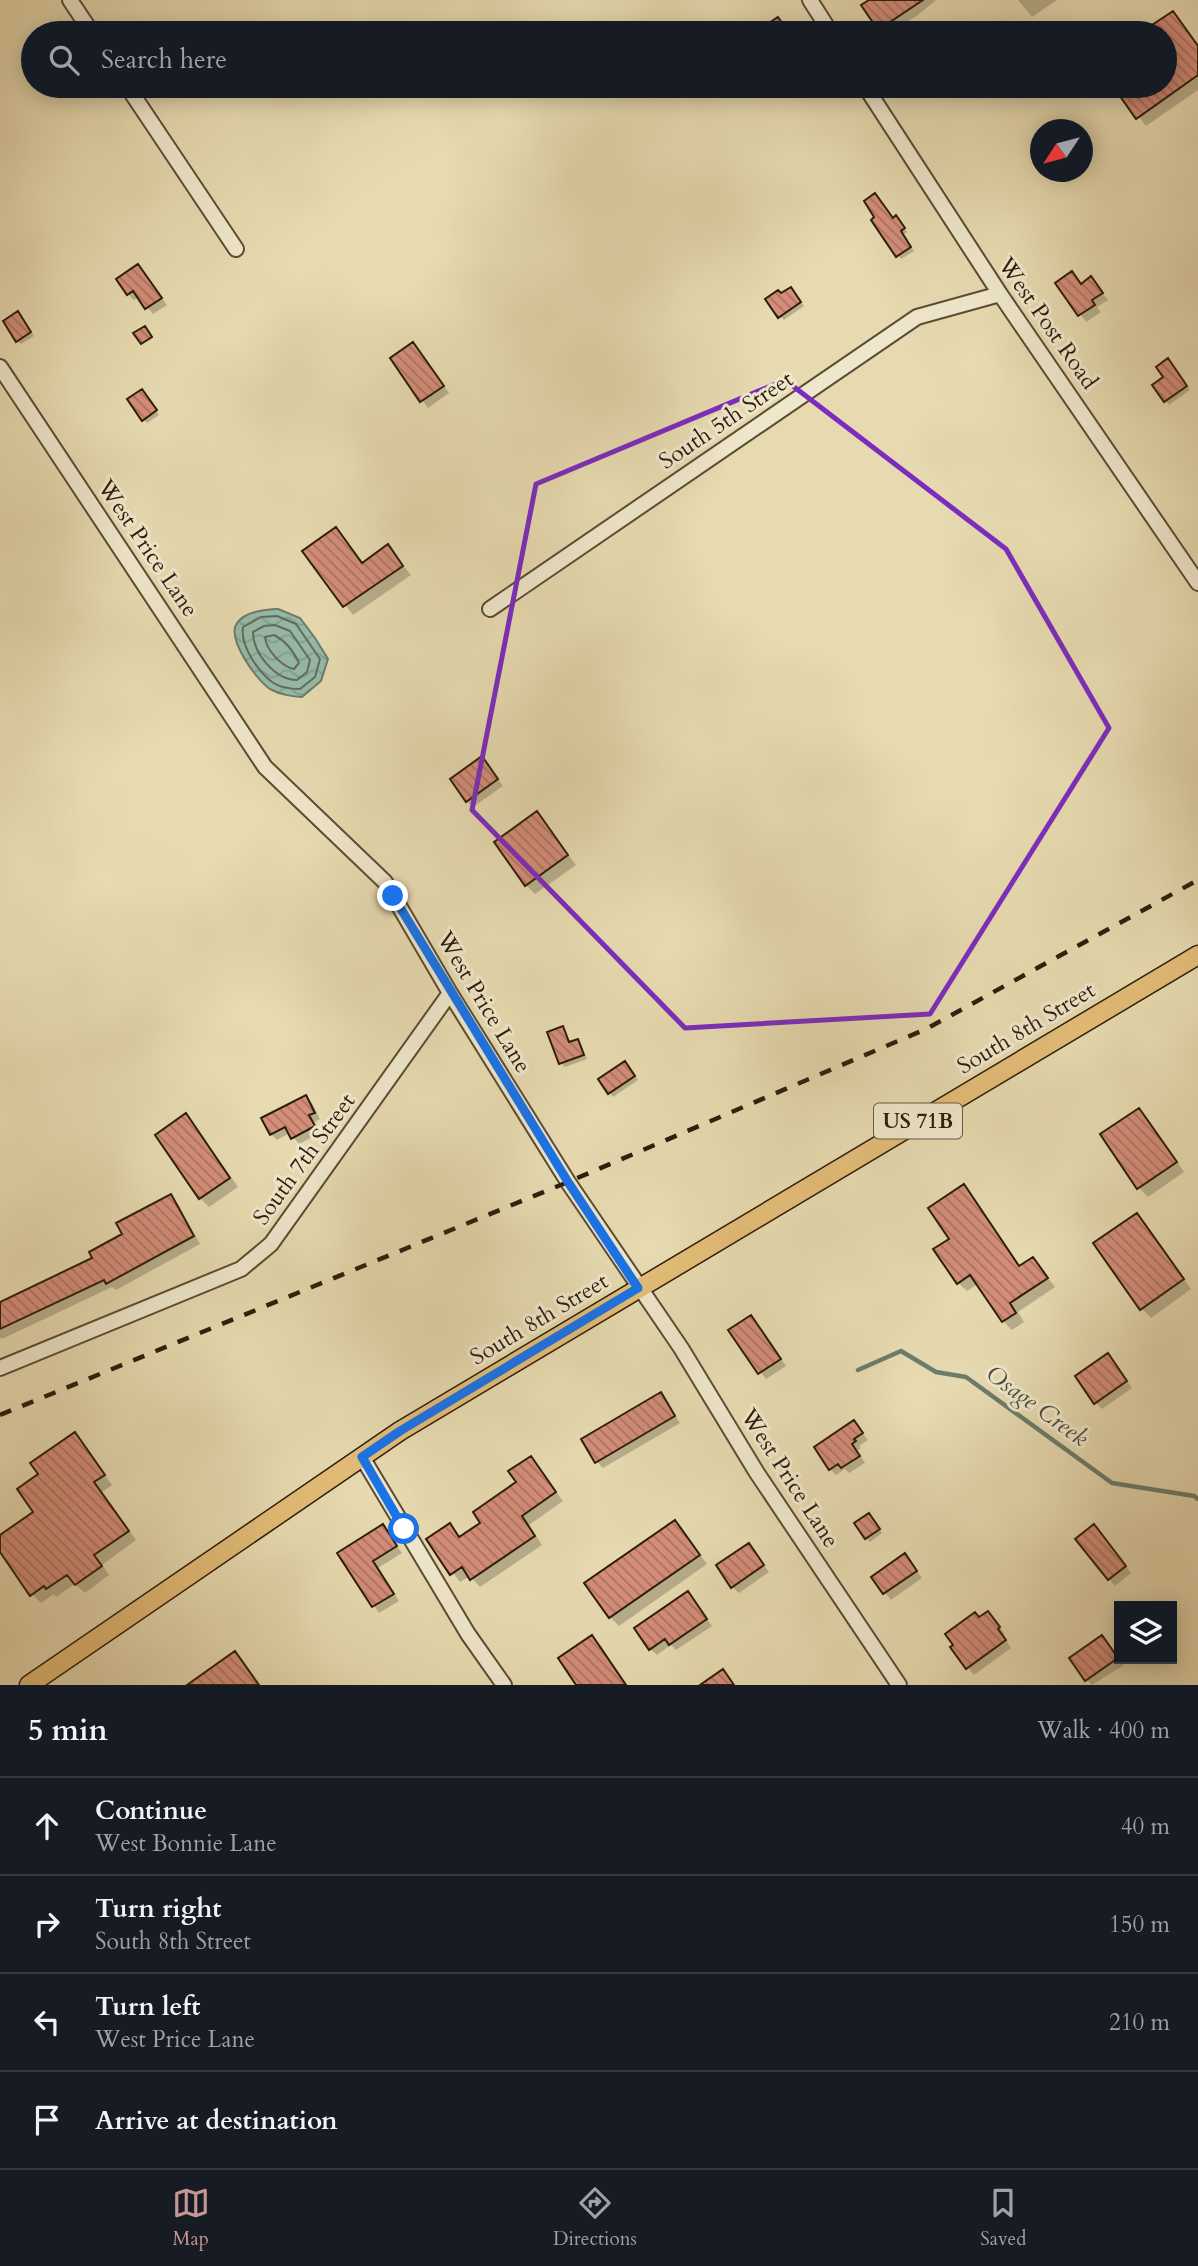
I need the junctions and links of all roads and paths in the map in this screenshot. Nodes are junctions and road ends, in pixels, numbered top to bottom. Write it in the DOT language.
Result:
graph roads {
  1 [pos="69,0"];
  2 [pos="810,0"];
  3 [pos="84,21"];
  4 [pos="823,21"];
  5 [pos="135,98"];
  6 [pos="873,98"];
  7 [pos="236,249"];
  8 [pos="1000,294"];
  9 [pos="0,367"];
  10 [pos="1198,583"];
  11 [pos="490,609"];
  12 [pos="1198,955"];
  13 [pos="450,993"];
  14 [pos="638,1288"];
  15 [pos="0,1368"];
  16 [pos="362,1457"];
  17 [pos="29,1685"];
  18 [pos="503,1685"];
  19 [pos="900,1685"];
  1 -- 3 [label="street"];
  2 -- 4 [label="street"];
  5 -- 7 [label="street"];
  6 -- 8 [label="street, West Post Road"];
  8 -- 10 [label="street, West Post Road"];
  8 -- 11 [label="street, South 5th Street"];
  9 -- 13 [label="street, West Price Lane"];
  12 -- 14 [label="main road, South 8th Street / US 71B"];
  13 -- 14 [label="street, West Price Lane"];
  13 -- 15 [label="street, South 7th Street"];
  14 -- 16 [label="main road, South 8th Street / US 71B"];
  14 -- 19 [label="street, West Price Lane"];
  16 -- 17 [label="main road, South 8th Street / US 71B"];
  16 -- 18 [label="street"];
}
